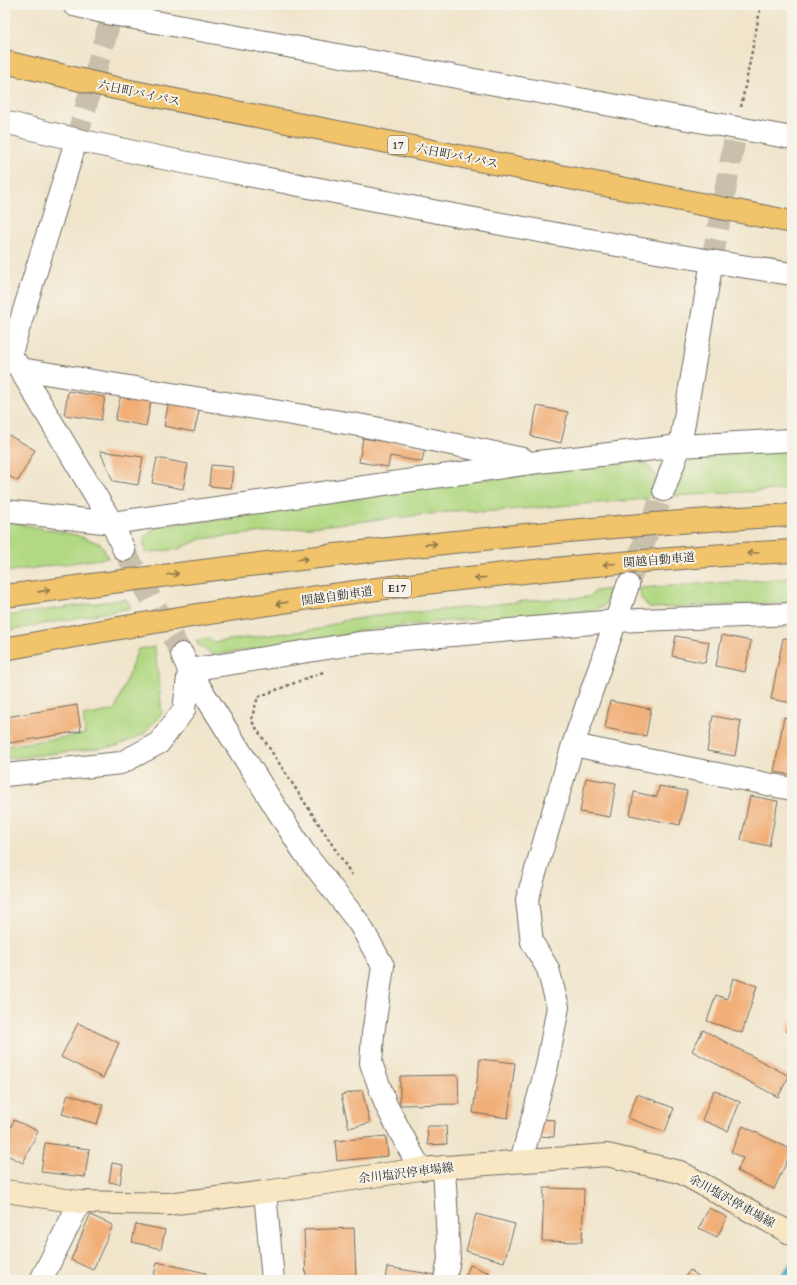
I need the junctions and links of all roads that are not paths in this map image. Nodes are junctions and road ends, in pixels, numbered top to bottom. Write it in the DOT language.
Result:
graph roads {
  1 [pos="74,5"];
  2 [pos="115,10"];
  3 [pos="5,62"];
  4 [pos="5,122"];
  5 [pos="792,138"];
  6 [pos="76,141"];
  7 [pos="792,222"];
  8 [pos="712,261"];
  9 [pos="792,274"];
  10 [pos="12,362"];
  11 [pos="792,440"];
  12 [pos="680,446"];
  13 [pos="538,462"];
  14 [pos="664,490"];
  15 [pos="5,511"];
  16 [pos="792,515"];
  17 [pos="112,523"];
  18 [pos="124,550"];
  19 [pos="792,551"];
  20 [pos="628,585"];
  21 [pos="5,596"];
  22 [pos="792,614"];
  23 [pos="615,621"];
  24 [pos="5,650"];
  25 [pos="185,662"];
  26 [pos="573,744"];
  27 [pos="5,775"];
  28 [pos="792,789"];
  29 [pos="520,1161"];
  30 [pos="444,1167"];
  31 [pos="420,1169"];
  32 [pos="5,1191"];
  33 [pos="265,1192"];
  34 [pos="80,1202"];
  35 [pos="792,1234"];
  36 [pos="41,1280"];
  37 [pos="273,1280"];
  38 [pos="445,1280"];
  1 -- 2 [label="street"];
  2 -- 5 [label="street"];
  3 -- 7 [label="highway, 六日町バイパス / 17"];
  4 -- 6 [label="street"];
  6 -- 8 [label="street"];
  6 -- 10 [label="street"];
  8 -- 9 [label="street"];
  8 -- 12 [label="street"];
  10 -- 13 [label="street"];
  10 -- 17 [label="street"];
  11 -- 12 [label="street"];
  12 -- 13 [label="street"];
  12 -- 14 [label="street"];
  13 -- 17 [label="street"];
  15 -- 17 [label="street"];
  21 -- 16 [label="highway, one-way"];
  17 -- 18 [label="street"];
  19 -- 24 [label="highway, 関越自動車道 / E17, one-way"];
  20 -- 23 [label="street"];
  22 -- 23 [label="street"];
  23 -- 25 [label="street"];
  23 -- 26 [label="street"];
  25 -- 27 [label="street"];
  25 -- 31 [label="street"];
  26 -- 28 [label="street"];
  26 -- 29 [label="street"];
  29 -- 30 [label="main road, 余川塩沢停車場線"];
  29 -- 35 [label="main road, 余川塩沢停車場線"];
  30 -- 31 [label="main road, 余川塩沢停車場線"];
  30 -- 38 [label="street"];
  31 -- 33 [label="main road, 余川塩沢停車場線"];
  32 -- 34 [label="main road, 余川塩沢停車場線"];
  33 -- 34 [label="main road, 余川塩沢停車場線"];
  33 -- 37 [label="street"];
  34 -- 36 [label="street"];
}
